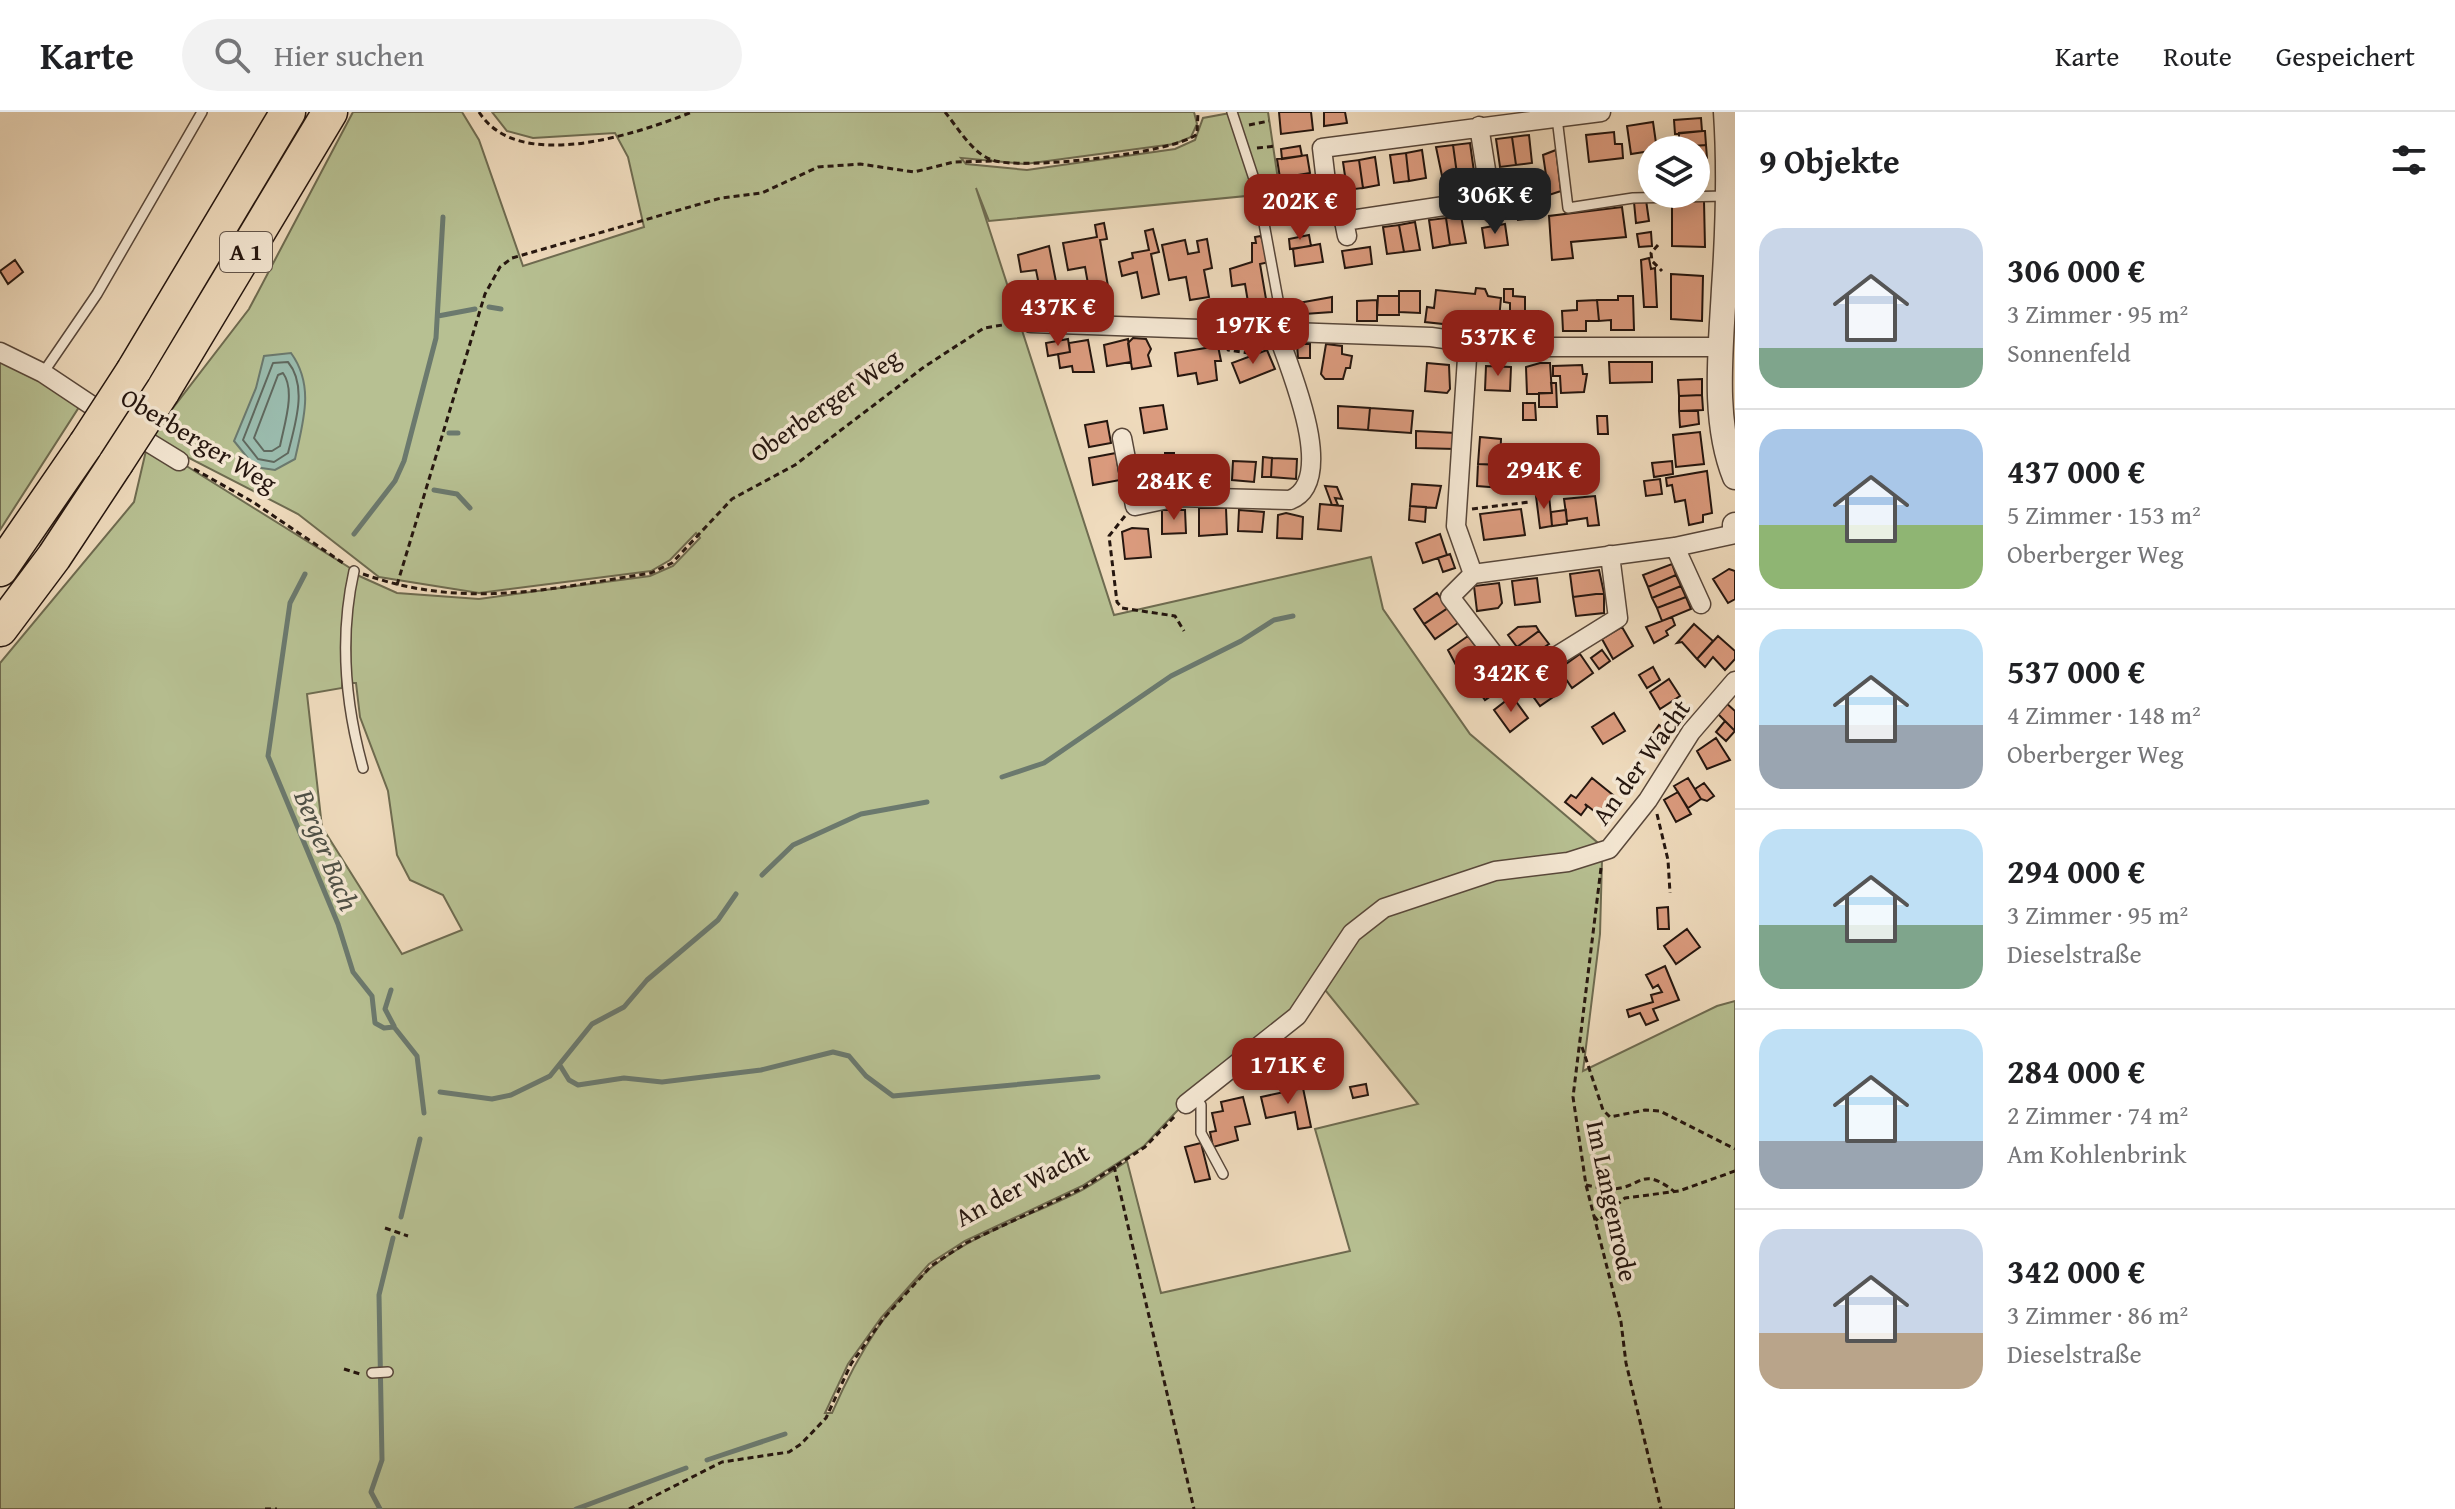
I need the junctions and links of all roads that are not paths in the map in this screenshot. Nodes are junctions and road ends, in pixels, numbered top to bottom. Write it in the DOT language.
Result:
graph roads {
  1 [pos="202,112"];
  2 [pos="288,112"];
  3 [pos="330,112"];
  4 [pos="1232,112"];
  5 [pos="1601,112"];
  6 [pos="1726,112"];
  7 [pos="1546,116"];
  8 [pos="1479,126"];
  9 [pos="1729,196"];
  10 [pos="1031,323"];
  11 [pos="1280,332"];
  12 [pos="1468,343"];
  13 [pos="1721,347"];
  14 [pos="0,352"];
  15 [pos="43,373"];
  16 [pos="1122,438"];
  17 [pos="179,461"];
  18 [pos="1735,477"];
  19 [pos="1735,529"];
  20 [pos="1675,547"];
  21 [pos="1610,555"];
  22 [pos="0,569"];
  23 [pos="354,571"];
  24 [pos="1473,574"];
  25 [pos="1701,604"];
  26 [pos="0,629"];
  27 [pos="1735,681"];
  28 [pos="363,768"];
  29 [pos="1191,1100"];
  30 [pos="1223,1174"];
  31 [pos="388,1372"];
  32 [pos="372,1373"];
  1 -- 15 [label="lane"];
  2 -- 22 [label="highway, A 1, bridge"];
  3 -- 26 [label="highway, A 1, bridge"];
  4 -- 11 [label="lane"];
  5 -- 7 [label="street"];
  6 -- 9 [label="street"];
  7 -- 8 [label="street"];
  7 -- 9 [label="lane"];
  8 -- 8 [label="street"];
  9 -- 13 [label="street"];
  10 -- 11 [label="street"];
  11 -- 12 [label="street"];
  11 -- 16 [label="street"];
  12 -- 13 [label="street"];
  12 -- 24 [label="street"];
  13 -- 18 [label="street"];
  14 -- 15 [label="street, Oberberger Weg"];
  15 -- 17 [label="street, Oberberger Weg"];
  19 -- 20 [label="street"];
  20 -- 21 [label="street"];
  20 -- 25 [label="street"];
  21 -- 24 [label="street"];
  21 -- 24 [label="street"];
  23 -- 28 [label="lane"];
  27 -- 29 [label="street, An der Wacht"];
  29 -- 30 [label="lane"];
  31 -- 32 [label="lane"];
}
